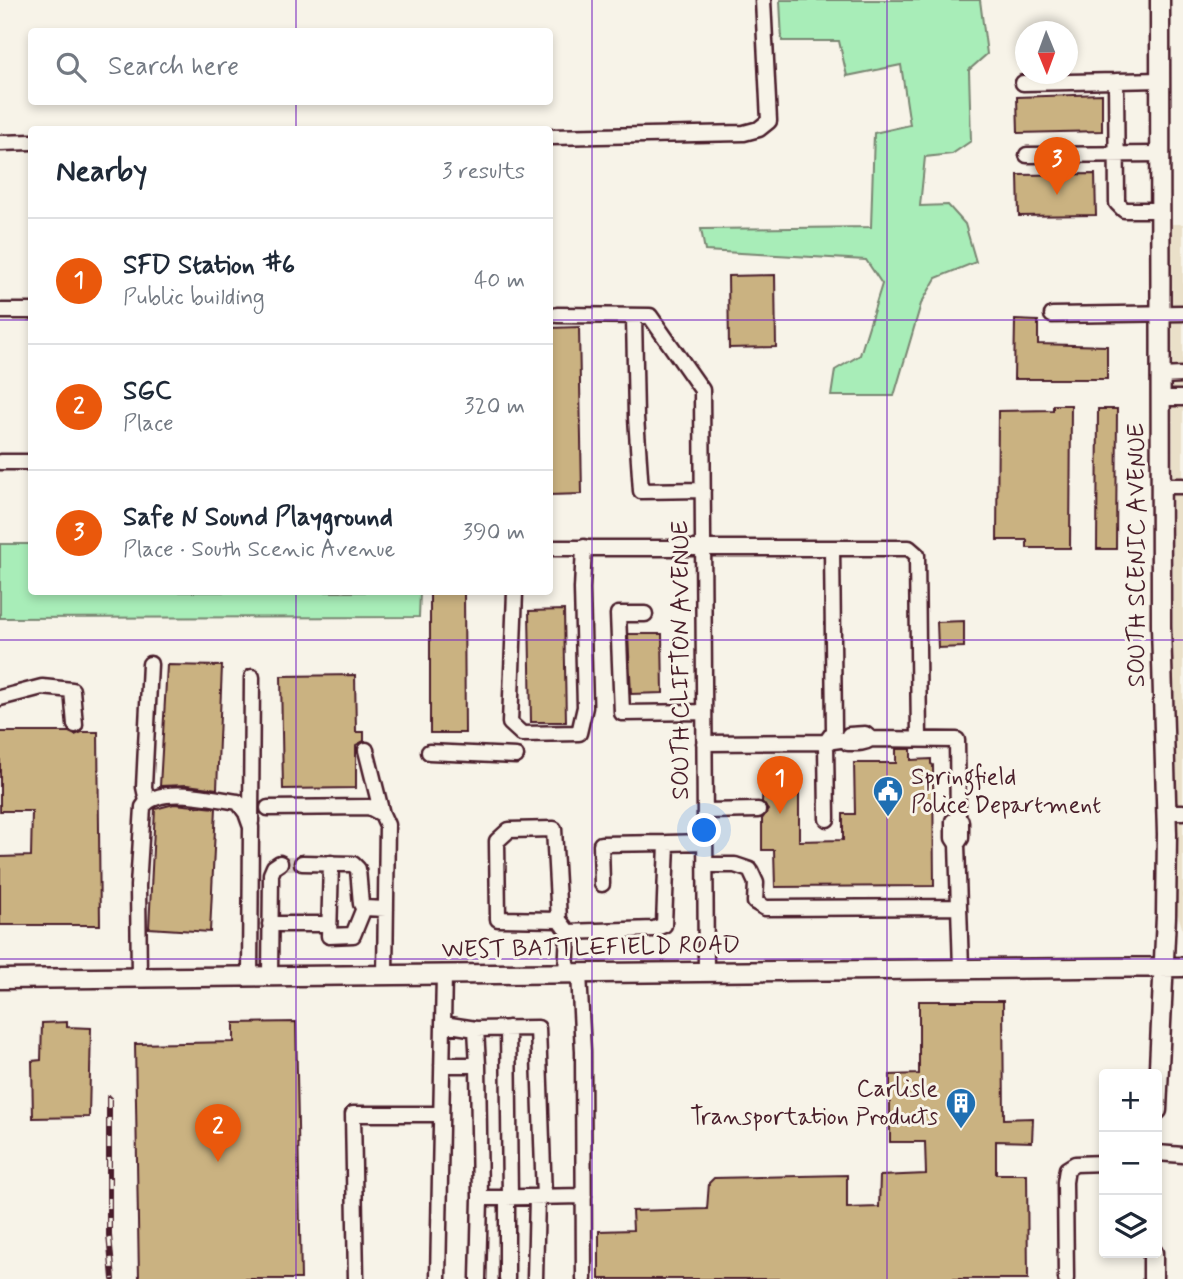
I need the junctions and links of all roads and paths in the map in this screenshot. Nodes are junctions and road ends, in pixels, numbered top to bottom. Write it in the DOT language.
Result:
graph roads {
  1 [pos="764,0"];
  2 [pos="1160,0"];
  3 [pos="1160,80"];
  4 [pos="1115,81"];
  5 [pos="1078,82"];
  6 [pos="553,137"];
  7 [pos="28,142"];
  8 [pos="0,143"];
  9 [pos="1116,154"];
  10 [pos="1161,154"];
  11 [pos="1027,155"];
  12 [pos="1161,210"];
  13 [pos="0,311"];
  14 [pos="28,311"];
  15 [pos="1183,313"];
  16 [pos="1161,314"];
  17 [pos="557,315"];
  18 [pos="1052,315"];
  19 [pos="634,316"];
  20 [pos="1183,375"];
  21 [pos="1161,376"];
  22 [pos="1161,398"];
  23 [pos="1183,398"];
  24 [pos="0,462"];
  25 [pos="28,462"];
  26 [pos="1161,486"];
  27 [pos="1183,486"];
  28 [pos="703,491"];
  29 [pos="584,547"];
  30 [pos="553,548"];
  31 [pos="703,548"];
  32 [pos="832,548"];
  33 [pos="515,595"];
  34 [pos="645,614"];
  35 [pos="150,664"];
  36 [pos="252,677"];
  37 [pos="0,698"];
  38 [pos="704,712"];
  39 [pos="75,725"];
  40 [pos="919,740"];
  41 [pos="826,742"];
  42 [pos="705,743"];
  43 [pos="366,750"];
  44 [pos="429,752"];
  45 [pos="516,756"];
  46 [pos="147,801"];
  47 [pos="268,808"];
  48 [pos="758,810"];
  49 [pos="705,811"];
  50 [pos="1174,812"];
  51 [pos="382,814"];
  52 [pos="827,819"];
  53 [pos="251,827"];
  54 [pos="705,842"];
  55 [pos="667,844"];
  56 [pos="280,863"];
  57 [pos="302,863"];
  58 [pos="331,863"];
  59 [pos="705,865"];
  60 [pos="602,884"];
  61 [pos="959,907"];
  62 [pos="364,908"];
  63 [pos="386,909"];
  64 [pos="270,921"];
  65 [pos="329,924"];
  66 [pos="563,926"];
  67 [pos="1164,967"];
  68 [pos="1183,967"];
  69 [pos="961,968"];
  70 [pos="706,971"];
  71 [pos="573,973"];
  72 [pos="444,974"];
  73 [pos="385,975"];
  74 [pos="250,976"];
  75 [pos="270,976"];
  76 [pos="139,977"];
  77 [pos="0,979"];
  78 [pos="443,1024"];
  79 [pos="476,1028"];
  80 [pos="508,1028"];
  81 [pos="442,1065"];
  82 [pos="478,1065"];
  83 [pos="1159,1069"];
  84 [pos="441,1114"];
  85 [pos="1162,1153"];
  86 [pos="1183,1155"];
  87 [pos="1099,1163"];
  88 [pos="584,1196"];
  89 [pos="541,1197"];
  90 [pos="480,1198"];
  91 [pos="509,1198"];
  92 [pos="1153,1258"];
  93 [pos="356,1279"];
  94 [pos="438,1279"];
  95 [pos="478,1279"];
  96 [pos="507,1279"];
  97 [pos="536,1279"];
  98 [pos="584,1279"];
  99 [pos="1066,1279"];
  100 [pos="1153,1279"];
  1 -- 6 [label="street"];
  2 -- 3 [label="main road, SOUTH SCENIC AVENUE"];
  3 -- 4 [label="street"];
  3 -- 10 [label="main road, SOUTH SCENIC AVENUE"];
  4 -- 5 [label="street"];
  4 -- 9 [label="street"];
  7 -- 8 [label="street"];
  9 -- 10 [label="street"];
  9 -- 11 [label="street"];
  9 -- 12 [label="street"];
  10 -- 12 [label="main road, SOUTH SCENIC AVENUE"];
  12 -- 16 [label="main road, SOUTH SCENIC AVENUE"];
  13 -- 14 [label="street"];
  15 -- 16 [label="street"];
  16 -- 18 [label="street"];
  16 -- 21 [label="main road, SOUTH SCENIC AVENUE"];
  17 -- 19 [label="street"];
  19 -- 28 [label="street, SOUTH CLIFTON AVENUE"];
  19 -- 28 [label="street"];
  20 -- 21 [label="street"];
  21 -- 22 [label="main road, SOUTH SCENIC AVENUE"];
  22 -- 23 [label="street"];
  22 -- 26 [label="main road, SOUTH SCENIC AVENUE"];
  24 -- 25 [label="street"];
  26 -- 27 [label="street"];
  26 -- 50 [label="main road, SOUTH SCENIC AVENUE"];
  28 -- 31 [label="street, SOUTH CLIFTON AVENUE"];
  29 -- 30 [label="street"];
  29 -- 31 [label="street"];
  29 -- 33 [label="street"];
  31 -- 32 [label="street"];
  31 -- 38 [label="street, SOUTH CLIFTON AVENUE"];
  32 -- 40 [label="street"];
  32 -- 41 [label="street"];
  34 -- 38 [label="street"];
  35 -- 46 [label="street"];
  36 -- 53 [label="street"];
  37 -- 39 [label="street"];
  38 -- 42 [label="street, SOUTH CLIFTON AVENUE"];
  40 -- 41 [label="street"];
  40 -- 61 [label="street"];
  41 -- 42 [label="street"];
  41 -- 52 [label="street"];
  42 -- 49 [label="street, SOUTH CLIFTON AVENUE"];
  43 -- 51 [label="street"];
  44 -- 45 [label="street"];
  46 -- 53 [label="street"];
  46 -- 76 [label="street"];
  47 -- 51 [label="street"];
  48 -- 49 [label="street"];
  49 -- 54 [label="street, SOUTH CLIFTON AVENUE"];
  50 -- 67 [label="main road, SOUTH SCENIC AVENUE"];
  51 -- 63 [label="street"];
  53 -- 74 [label="street"];
  54 -- 55 [label="street"];
  54 -- 59 [label="street, SOUTH CLIFTON AVENUE"];
  55 -- 60 [label="street"];
  55 -- 66 [label="street"];
  56 -- 64 [label="street"];
  57 -- 58 [label="street"];
  58 -- 62 [label="street"];
  58 -- 65 [label="street"];
  59 -- 61 [label="street"];
  59 -- 70 [label="street, SOUTH CLIFTON AVENUE"];
  61 -- 69 [label="street"];
  62 -- 63 [label="street"];
  62 -- 65 [label="street"];
  63 -- 73 [label="street"];
  64 -- 65 [label="street"];
  64 -- 75 [label="street"];
  66 -- 66 [label="street"];
  66 -- 71 [label="street"];
  67 -- 68 [label="main road, WEST BATTLEFIELD ROAD"];
  67 -- 69 [label="main road, WEST BATTLEFIELD ROAD"];
  67 -- 83 [label="main road, SOUTH SCENIC AVENUE"];
  69 -- 70 [label="main road, WEST BATTLEFIELD ROAD"];
  70 -- 71 [label="main road, WEST BATTLEFIELD ROAD"];
  71 -- 72 [label="main road, WEST BATTLEFIELD ROAD"];
  71 -- 88 [label="street"];
  72 -- 73 [label="main road, WEST BATTLEFIELD ROAD"];
  72 -- 78 [label="street"];
  73 -- 75 [label="main road, WEST BATTLEFIELD ROAD"];
  74 -- 75 [label="main road, WEST BATTLEFIELD ROAD"];
  74 -- 76 [label="main road, WEST BATTLEFIELD ROAD"];
  76 -- 77 [label="main road, WEST BATTLEFIELD ROAD"];
  78 -- 79 [label="street"];
  78 -- 81 [label="street"];
  79 -- 80 [label="street"];
  79 -- 82 [label="street"];
  80 -- 89 [label="street"];
  80 -- 91 [label="street"];
  81 -- 82 [label="street"];
  81 -- 84 [label="street"];
  82 -- 90 [label="street"];
  84 -- 93 [label="street"];
  84 -- 94 [label="street"];
  85 -- 86 [label="street"];
  87 -- 99 [label="street"];
  88 -- 89 [label="street"];
  88 -- 98 [label="street"];
  89 -- 91 [label="street"];
  89 -- 97 [label="street"];
  90 -- 91 [label="street"];
  90 -- 95 [label="street"];
  91 -- 96 [label="street"];
  92 -- 100 [label="main road"];
}
